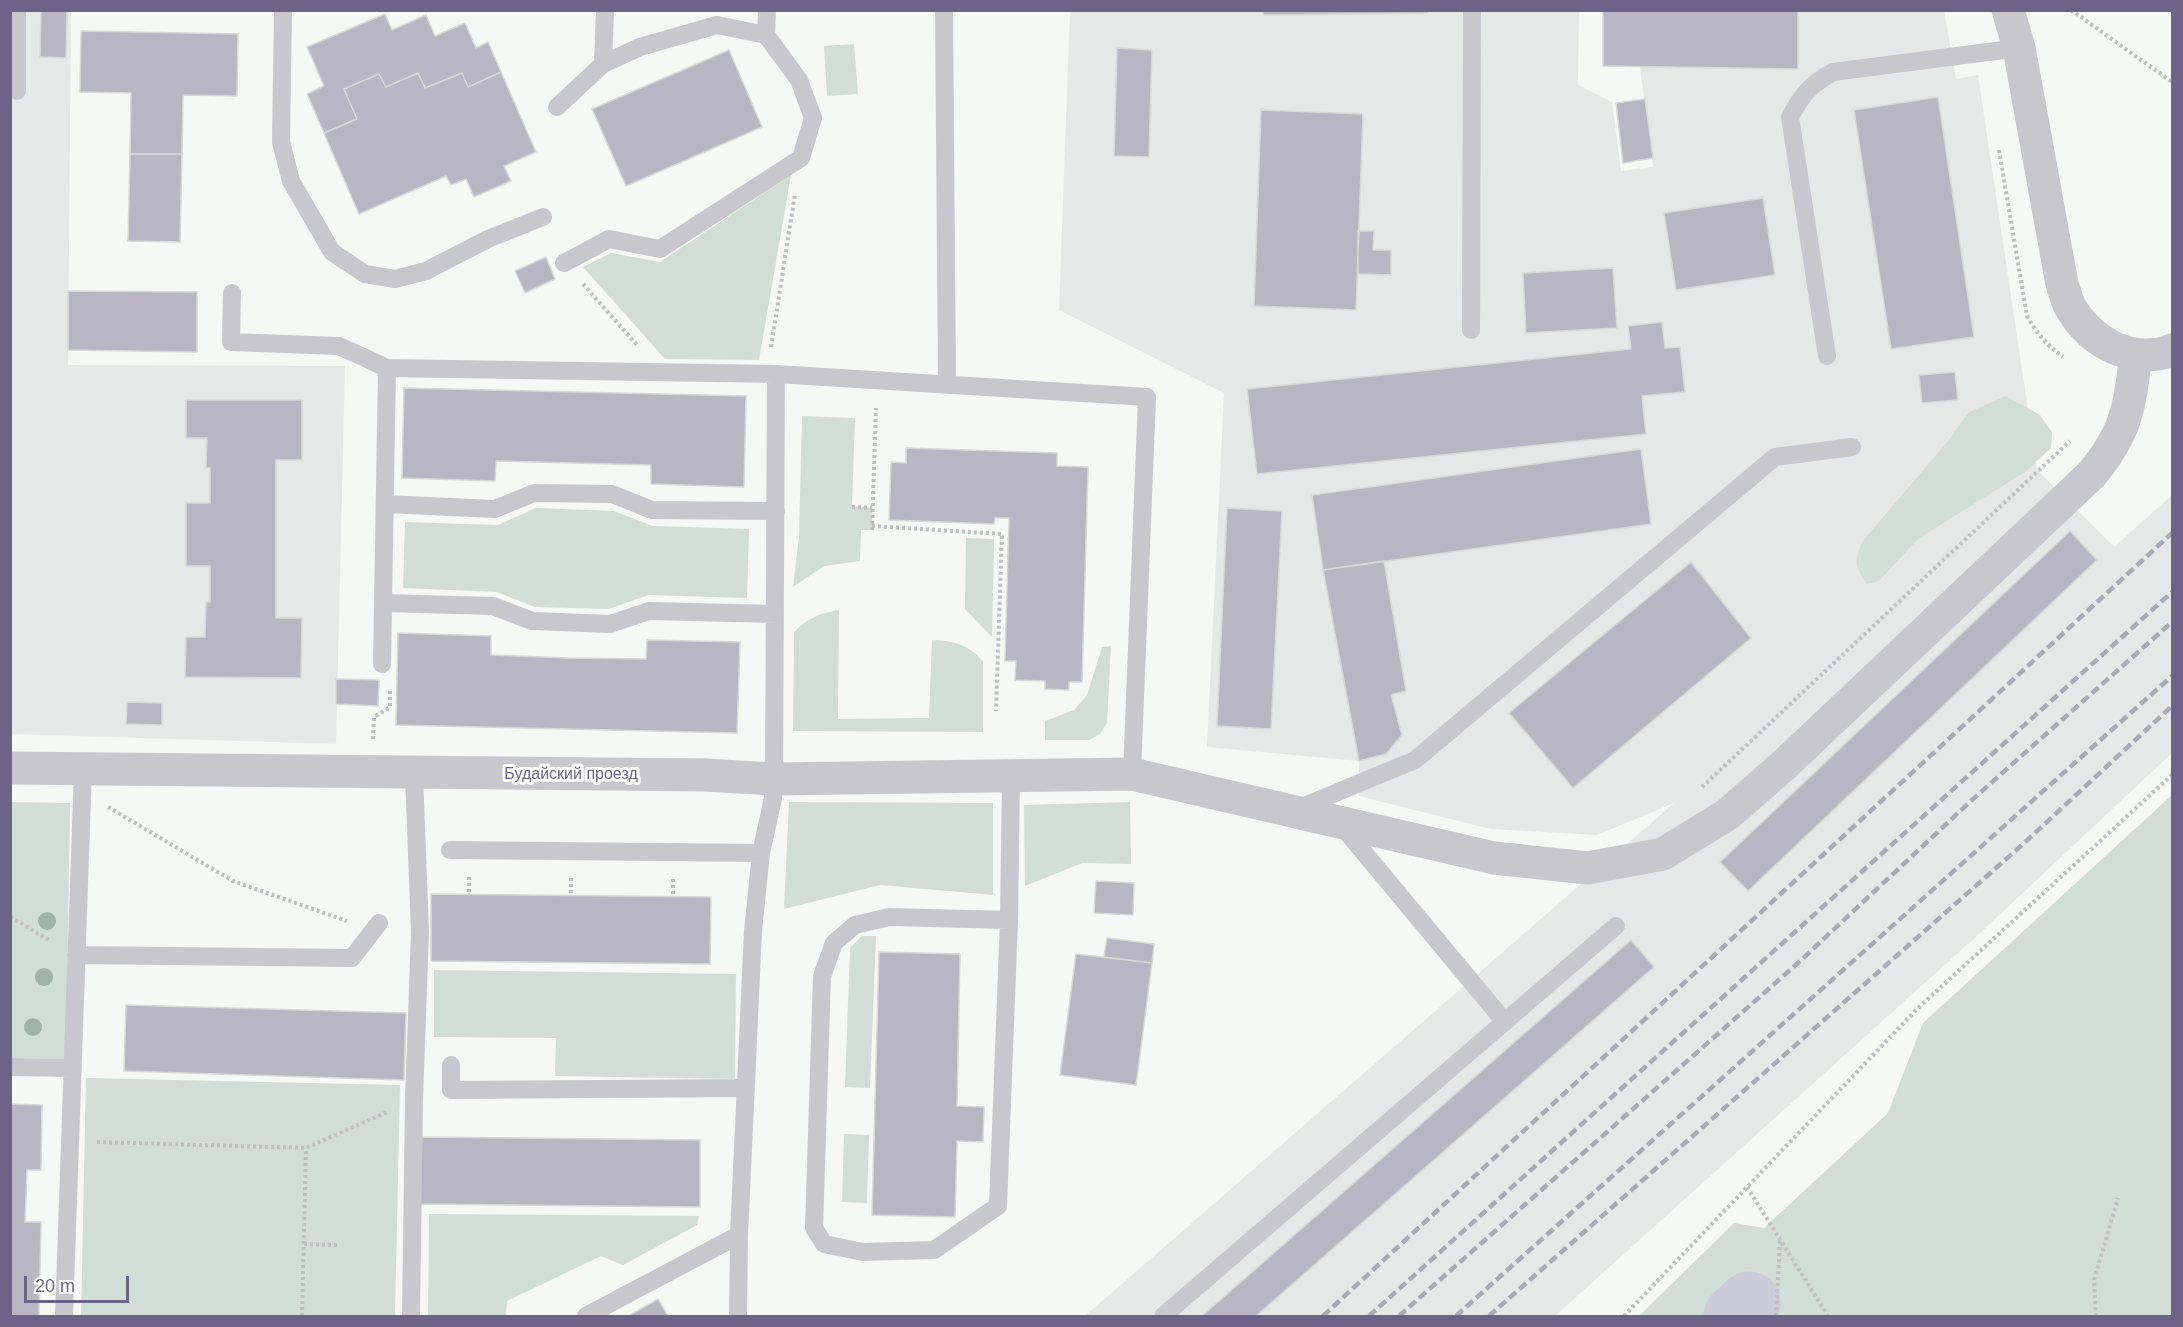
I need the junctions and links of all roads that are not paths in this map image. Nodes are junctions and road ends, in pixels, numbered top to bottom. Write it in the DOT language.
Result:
graph roads {
  1 [pos="17,10"];
  2 [pos="283,10"];
  3 [pos="605,10"];
  4 [pos="767,10"];
  5 [pos="944,10"];
  6 [pos="1472,10"];
  7 [pos="2008,10"];
  8 [pos="766,35"];
  9 [pos="2019,48"];
  10 [pos="603,64"];
  11 [pos="17,92"];
  12 [pos="557,108"];
  13 [pos="543,217"];
  14 [pos="564,263"];
  15 [pos="232,293"];
  16 [pos="1471,330"];
  17 [pos="2172,350"];
  18 [pos="2136,355"];
  19 [pos="1827,356"];
  20 [pos="387,368"];
  21 [pos="771,374"];
  22 [pos="947,384"];
  23 [pos="1852,447"];
  24 [pos="385,504"];
  25 [pos="776,511"];
  26 [pos="383,603"];
  27 [pos="775,614"];
  28 [pos="382,664"];
  29 [pos="10,768"];
  30 [pos="414,774"];
  31 [pos="1132,774"];
  32 [pos="1011,776"];
  33 [pos="774,779"];
  34 [pos="82,780"];
  35 [pos="1291,812"];
  36 [pos="1340,824"];
  37 [pos="450,850"];
  38 [pos="761,853"];
  39 [pos="1009,920"];
  40 [pos="376,926"];
  41 [pos="1616,926"];
  42 [pos="76,955"];
  43 [pos="1505,1022"];
  44 [pos="451,1065"];
  45 [pos="10,1067"];
  46 [pos="72,1068"];
  47 [pos="746,1088"];
  48 [pos="739,1235"];
  49 [pos="64,1317"];
  50 [pos="411,1317"];
  51 [pos="586,1317"];
  52 [pos="738,1317"];
  53 [pos="1163,1317"];
  1 -- 11 [label="lane"];
  2 -- 13 [label="lane"];
  3 -- 10 [label="lane"];
  4 -- 8 [label="lane"];
  5 -- 22 [label="lane"];
  6 -- 16 [label="lane"];
  7 -- 9 [label="street"];
  8 -- 10 [label="lane"];
  8 -- 14 [label="lane"];
  9 -- 18 [label="street"];
  9 -- 19 [label="lane"];
  10 -- 12 [label="lane"];
  15 -- 20 [label="lane"];
  17 -- 18 [label="street"];
  18 -- 36 [label="street, Будайский проезд"];
  20 -- 21 [label="lane"];
  20 -- 24 [label="lane"];
  21 -- 22 [label="lane"];
  21 -- 25 [label="lane"];
  22 -- 31 [label="lane"];
  23 -- 35 [label="lane"];
  24 -- 25 [label="lane"];
  24 -- 26 [label="lane"];
  25 -- 27 [label="lane"];
  26 -- 27 [label="lane"];
  26 -- 28 [label="lane"];
  27 -- 33 [label="lane"];
  29 -- 34 [label="street, Будайский проезд"];
  30 -- 33 [label="street, Будайский проезд"];
  30 -- 34 [label="street, Будайский проезд"];
  30 -- 50 [label="lane"];
  31 -- 32 [label="street, Будайский проезд"];
  31 -- 35 [label="street, Будайский проезд"];
  32 -- 33 [label="street, Будайский проезд"];
  32 -- 39 [label="lane"];
  33 -- 38 [label="lane"];
  34 -- 42 [label="lane"];
  35 -- 36 [label="street, Будайский проезд"];
  36 -- 43 [label="lane"];
  37 -- 38 [label="lane"];
  38 -- 47 [label="lane"];
  39 -- 39 [label="lane"];
  40 -- 42 [label="lane"];
  41 -- 43 [label="lane"];
  42 -- 46 [label="lane"];
  43 -- 53 [label="lane"];
  44 -- 47 [label="lane"];
  45 -- 46 [label="lane"];
  46 -- 49 [label="lane"];
  47 -- 48 [label="lane"];
  48 -- 51 [label="lane"];
  48 -- 52 [label="lane"];
}
